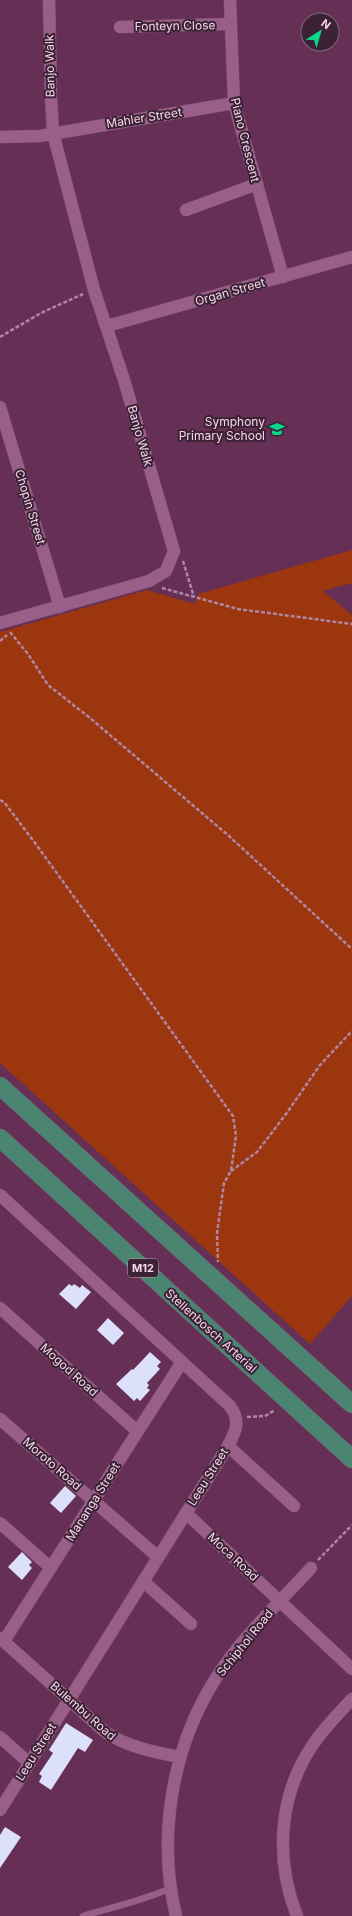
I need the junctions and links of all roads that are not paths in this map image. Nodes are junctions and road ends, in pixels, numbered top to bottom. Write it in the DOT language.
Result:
graph roads {
  1 [pos="49,0"];
  2 [pos="230,0"];
  3 [pos="230,24"];
  4 [pos="120,27"];
  5 [pos="234,104"];
  6 [pos="53,133"];
  7 [pos="0,137"];
  8 [pos="257,184"];
  9 [pos="186,210"];
  10 [pos="352,257"];
  11 [pos="283,277"];
  12 [pos="107,326"];
  13 [pos="0,406"];
  14 [pos="60,607"];
  15 [pos="0,623"];
  16 [pos="0,1086"];
  17 [pos="0,1138"];
  18 [pos="0,1195"];
  19 [pos="0,1308"];
  20 [pos="182,1362"];
  21 [pos="352,1404"];
  22 [pos="0,1419"];
  23 [pos="137,1432"];
  24 [pos="228,1446"];
  25 [pos="352,1459"];
  26 [pos="94,1500"];
  27 [pos="294,1506"];
  28 [pos="186,1513"];
  29 [pos="0,1523"];
  30 [pos="158,1557"];
  31 [pos="51,1568"];
  32 [pos="311,1568"];
  33 [pos="143,1581"];
  34 [pos="280,1602"];
  35 [pos="191,1624"];
  36 [pos="2,1640"];
  37 [pos="352,1669"];
  38 [pos="352,1699"];
  39 [pos="69,1700"];
  40 [pos="0,1737"];
  41 [pos="180,1757"];
  42 [pos="29,1763"];
  43 [pos="0,1810"];
  44 [pos="171,1888"];
  45 [pos="83,1916"];
  46 [pos="176,1916"];
  47 [pos="297,1916"];
  1 -- 6 [label="street, Banjo Walk"];
  2 -- 3 [label="street, Piano Crescent"];
  3 -- 4 [label="street, Fonteyn Close"];
  3 -- 5 [label="street, Piano Crescent"];
  5 -- 6 [label="street, Mahler Street"];
  5 -- 8 [label="street, Piano Crescent"];
  6 -- 7 [label="street"];
  6 -- 12 [label="street, Banjo Walk"];
  8 -- 9 [label="street"];
  8 -- 11 [label="street, Piano Crescent"];
  10 -- 11 [label="street, Organ Street"];
  11 -- 12 [label="street, Organ Street"];
  12 -- 14 [label="street, Banjo Walk"];
  13 -- 14 [label="street, Chopin Street"];
  14 -- 15 [label="street, Banjo Walk"];
  16 -- 21 [label="main road"];
  17 -- 25 [label="main road, Stellenbosch Arterial / M12"];
  18 -- 20 [label="street"];
  19 -- 23 [label="street, Mogod Road"];
  20 -- 23 [label="street, Mananga Street"];
  20 -- 24 [label="street, Leeu Street"];
  22 -- 26 [label="street, Moroto Road"];
  23 -- 26 [label="street, Mananga Street"];
  24 -- 27 [label="street"];
  24 -- 28 [label="street, Leeu Street"];
  26 -- 30 [label="street, Moroto Road"];
  26 -- 31 [label="street, Mananga Street"];
  28 -- 30 [label="street, Leeu Street"];
  28 -- 34 [label="street, Moca Road"];
  29 -- 31 [label="street"];
  30 -- 33 [label="street, Leeu Street"];
  31 -- 36 [label="street, Mananga Street"];
  32 -- 34 [label="street, Schiphol Road"];
  33 -- 35 [label="street"];
  33 -- 39 [label="street, Leeu Street"];
  34 -- 37 [label="street, Moca Road"];
  34 -- 41 [label="street, Schiphol Road"];
  36 -- 39 [label="street, Bulembu Road"];
  38 -- 47 [label="street"];
  39 -- 41 [label="street, Bulembu Road"];
  39 -- 42 [label="street, Leeu Street"];
  40 -- 42 [label="street"];
  41 -- 44 [label="street, Schiphol Road"];
  42 -- 43 [label="street, Leeu Street"];
  44 -- 45 [label="lane"];
  44 -- 46 [label="street, Schiphol Road"];
}
